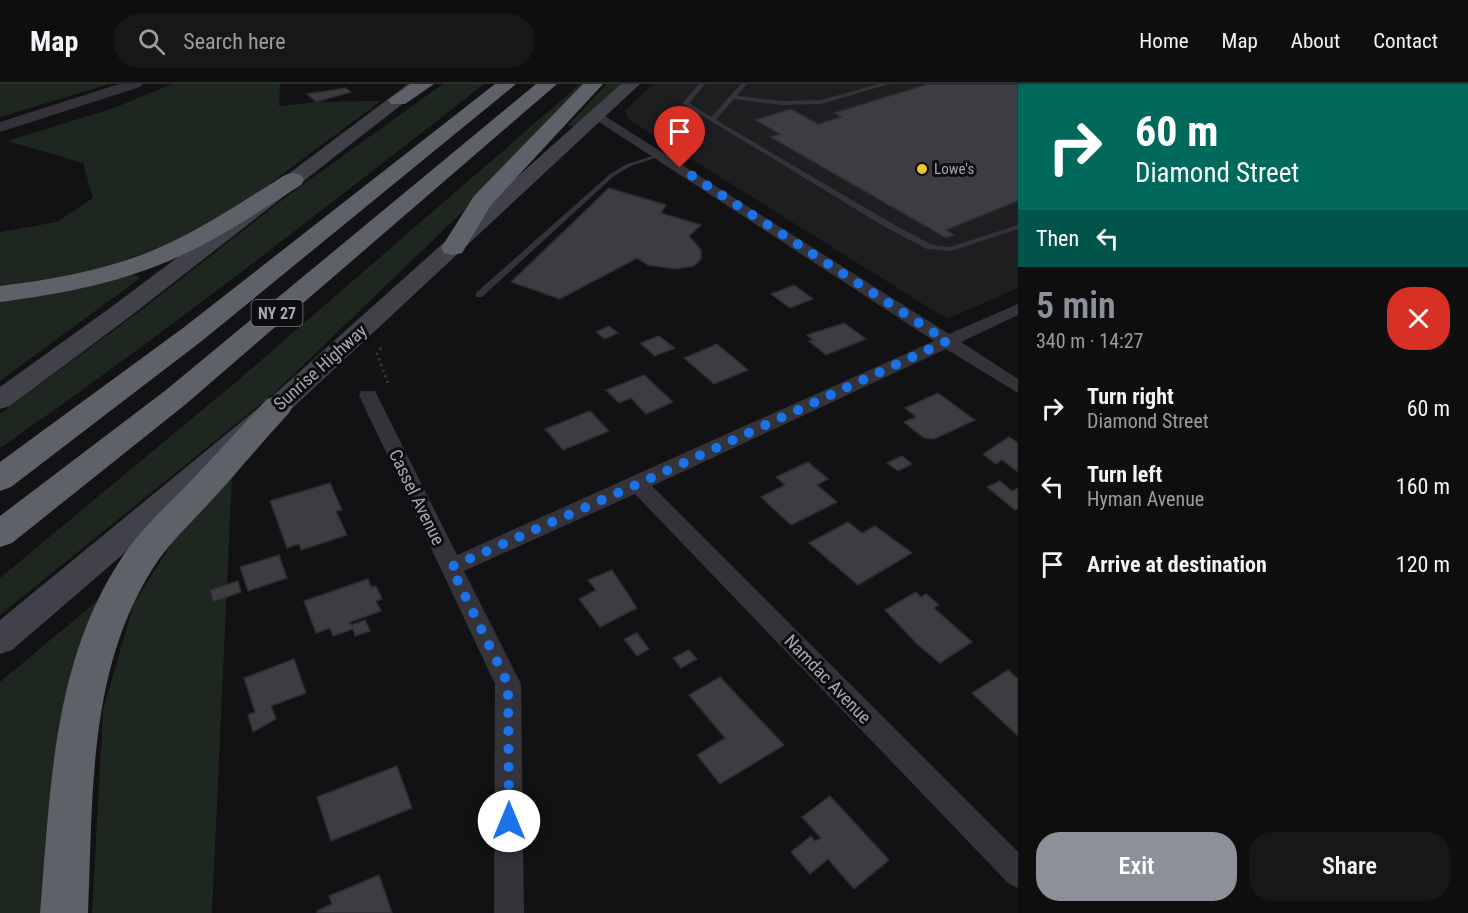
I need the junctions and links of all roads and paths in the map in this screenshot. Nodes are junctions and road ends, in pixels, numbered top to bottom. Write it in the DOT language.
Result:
graph roads {
  1 [pos="135,84"];
  2 [pos="419,84"];
  3 [pos="425,84"];
  4 [pos="507,84"];
  5 [pos="548,84"];
  6 [pos="594,84"];
  7 [pos="631,84"];
  8 [pos="702,84"];
  9 [pos="744,84"];
  10 [pos="886,84"];
  11 [pos="732,97"];
  12 [pos="398,100"];
  13 [pos="597,114"];
  14 [pos="712,120"];
  15 [pos="0,127"];
  16 [pos="661,155"];
  17 [pos="293,180"];
  18 [pos="1018,227"];
  19 [pos="453,248"];
  20 [pos="0,294"];
  21 [pos="479,295"];
  22 [pos="1018,309"];
  23 [pos="947,341"];
  24 [pos="381,348"];
  25 [pos="1018,387"];
  26 [pos="368,395"];
  27 [pos="0,400"];
  28 [pos="278,406"];
  29 [pos="0,479"];
  30 [pos="638,484"];
  31 [pos="0,534"];
  32 [pos="451,567"];
  33 [pos="0,640"];
  34 [pos="1018,873"];
  35 [pos="64,913"];
  36 [pos="509,913"];
  1 -- 15 [label="street"];
  2 -- 12 [label="main road"];
  3 -- 12 [label="highway"];
  4 -- 29 [label="highway, NY 27"];
  5 -- 31 [label="highway, NY 27"];
  6 -- 19 [label="highway"];
  7 -- 13 [label="main road, Sunrise Highway"];
  8 -- 14 [label="lane"];
  9 -- 11 [label="lane"];
  10 -- 11 [label="lane"];
  11 -- 14 [label="lane"];
  12 -- 17 [label="main road"];
  13 -- 16 [label="street"];
  13 -- 19 [label="main road, Sunrise Highway"];
  14 -- 18 [label="lane"];
  16 -- 21 [label="lane"];
  16 -- 23 [label="street"];
  17 -- 20 [label="highway"];
  17 -- 27 [label="main road"];
  19 -- 28 [label="main road, Sunrise Highway"];
  22 -- 23 [label="street"];
  23 -- 25 [label="street"];
  23 -- 30 [label="street"];
  24 -- 26 [label="path"];
  26 -- 32 [label="street, Cassel Avenue"];
  28 -- 33 [label="main road, Sunrise Highway"];
  28 -- 35 [label="highway"];
  30 -- 32 [label="street"];
  30 -- 34 [label="street, Namdac Avenue"];
  32 -- 36 [label="street, Cassel Avenue"];
}
